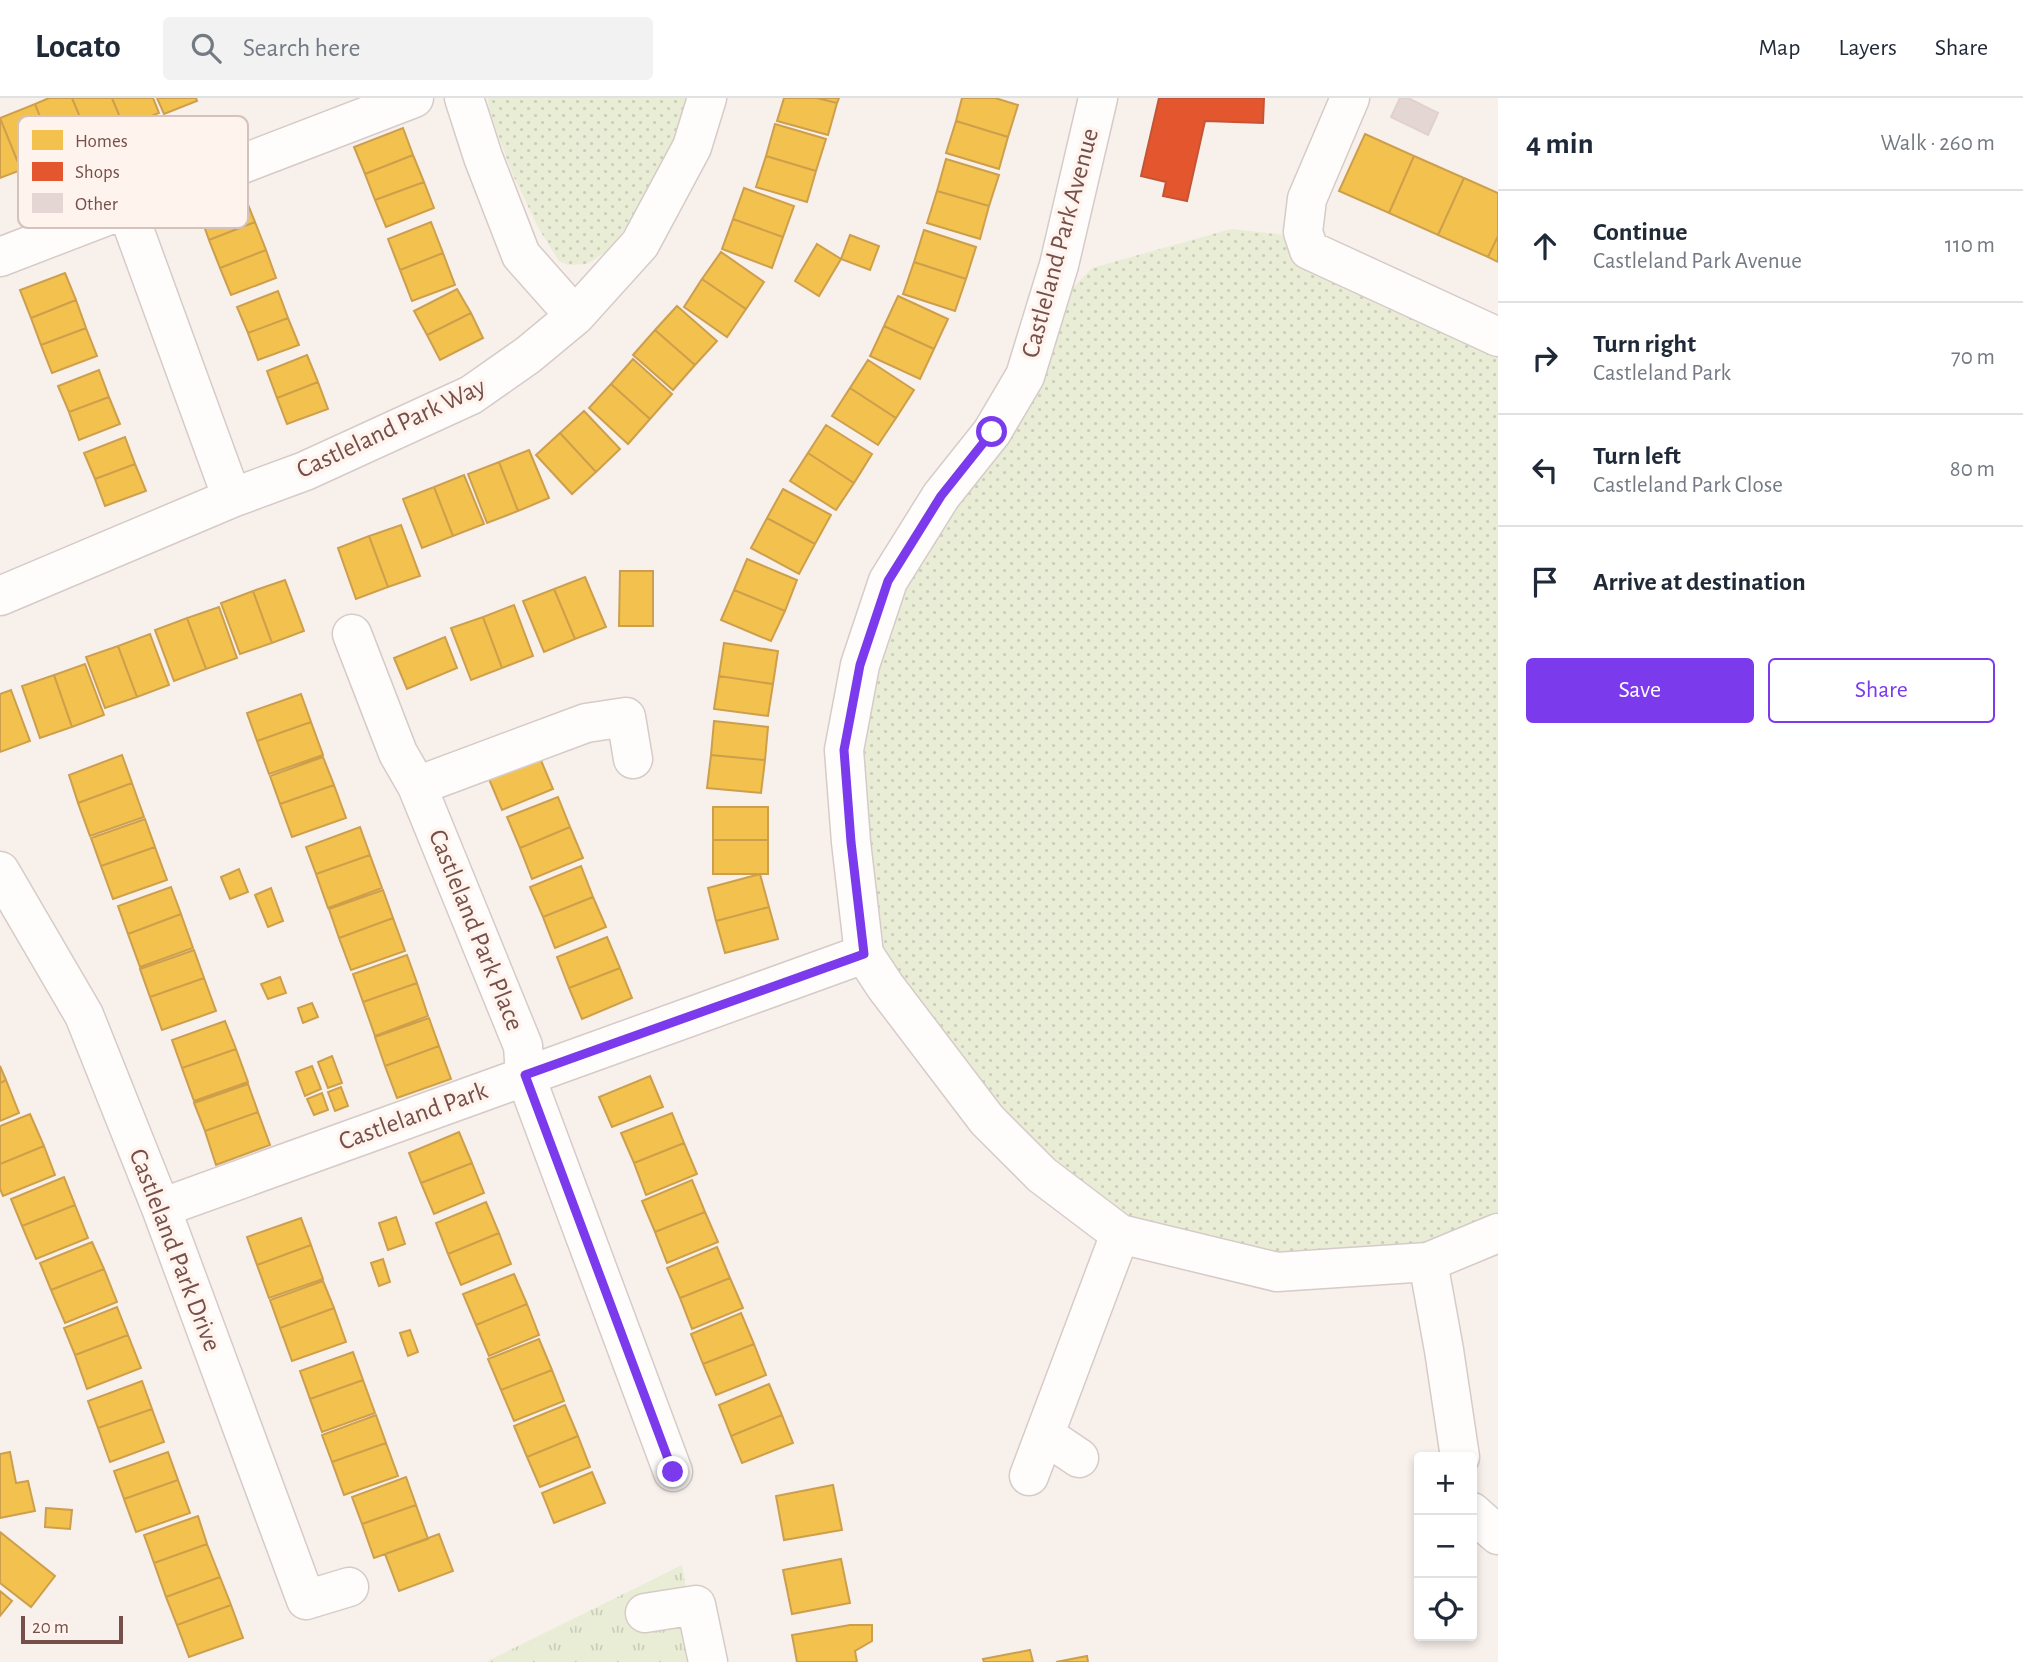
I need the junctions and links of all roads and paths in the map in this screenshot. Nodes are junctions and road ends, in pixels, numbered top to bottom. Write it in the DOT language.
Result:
graph roads {
  1 [pos="414,98"];
  2 [pos="464,98"];
  3 [pos="708,98"];
  4 [pos="1098,98"];
  5 [pos="1350,98"];
  6 [pos="248,163"];
  7 [pos="78,228"];
  8 [pos="134,228"];
  9 [pos="0,257"];
  10 [pos="575,316"];
  11 [pos="1498,337"];
  12 [pos="232,498"];
  13 [pos="0,596"];
  14 [pos="352,634"];
  15 [pos="633,759"];
  16 [pos="417,786"];
  17 [pos="0,871"];
  18 [pos="864,954"];
  19 [pos="525,1075"];
  20 [pos="161,1208"];
  21 [pos="1498,1233"];
  22 [pos="1120,1234"];
  23 [pos="1428,1262"];
  24 [pos="1045,1434"];
  25 [pos="1459,1452"];
  26 [pos="1079,1458"];
  27 [pos="673,1472"];
  28 [pos="1029,1476"];
  29 [pos="1475,1515"];
  30 [pos="1498,1535"];
  31 [pos="349,1587"];
  32 [pos="645,1613"];
  33 [pos="708,1662"];
  1 -- 6 [label="street"];
  2 -- 10 [label="street"];
  3 -- 10 [label="street, Castleland Park Way"];
  4 -- 18 [label="street, Castleland Park Avenue"];
  5 -- 11 [label="street"];
  7 -- 9 [label="street"];
  8 -- 12 [label="street"];
  10 -- 12 [label="street, Castleland Park Way"];
  12 -- 13 [label="street, Castleland Park Way"];
  14 -- 16 [label="street, Castleland Park Place"];
  15 -- 16 [label="street"];
  16 -- 19 [label="street, Castleland Park Place"];
  17 -- 20 [label="street, Castleland Park Drive"];
  18 -- 19 [label="street, Castleland Park"];
  18 -- 22 [label="street, Castleland Park Avenue"];
  19 -- 20 [label="street, Castleland Park"];
  19 -- 27 [label="street, Castleland Park Place"];
  20 -- 31 [label="street, Castleland Park Drive"];
  21 -- 23 [label="street, Castleland Park Avenue"];
  22 -- 23 [label="street, Castleland Park Avenue"];
  22 -- 24 [label="street"];
  23 -- 25 [label="street"];
  24 -- 26 [label="street"];
  24 -- 28 [label="street"];
  29 -- 30 [label="street"];
  32 -- 33 [label="street"];
}
